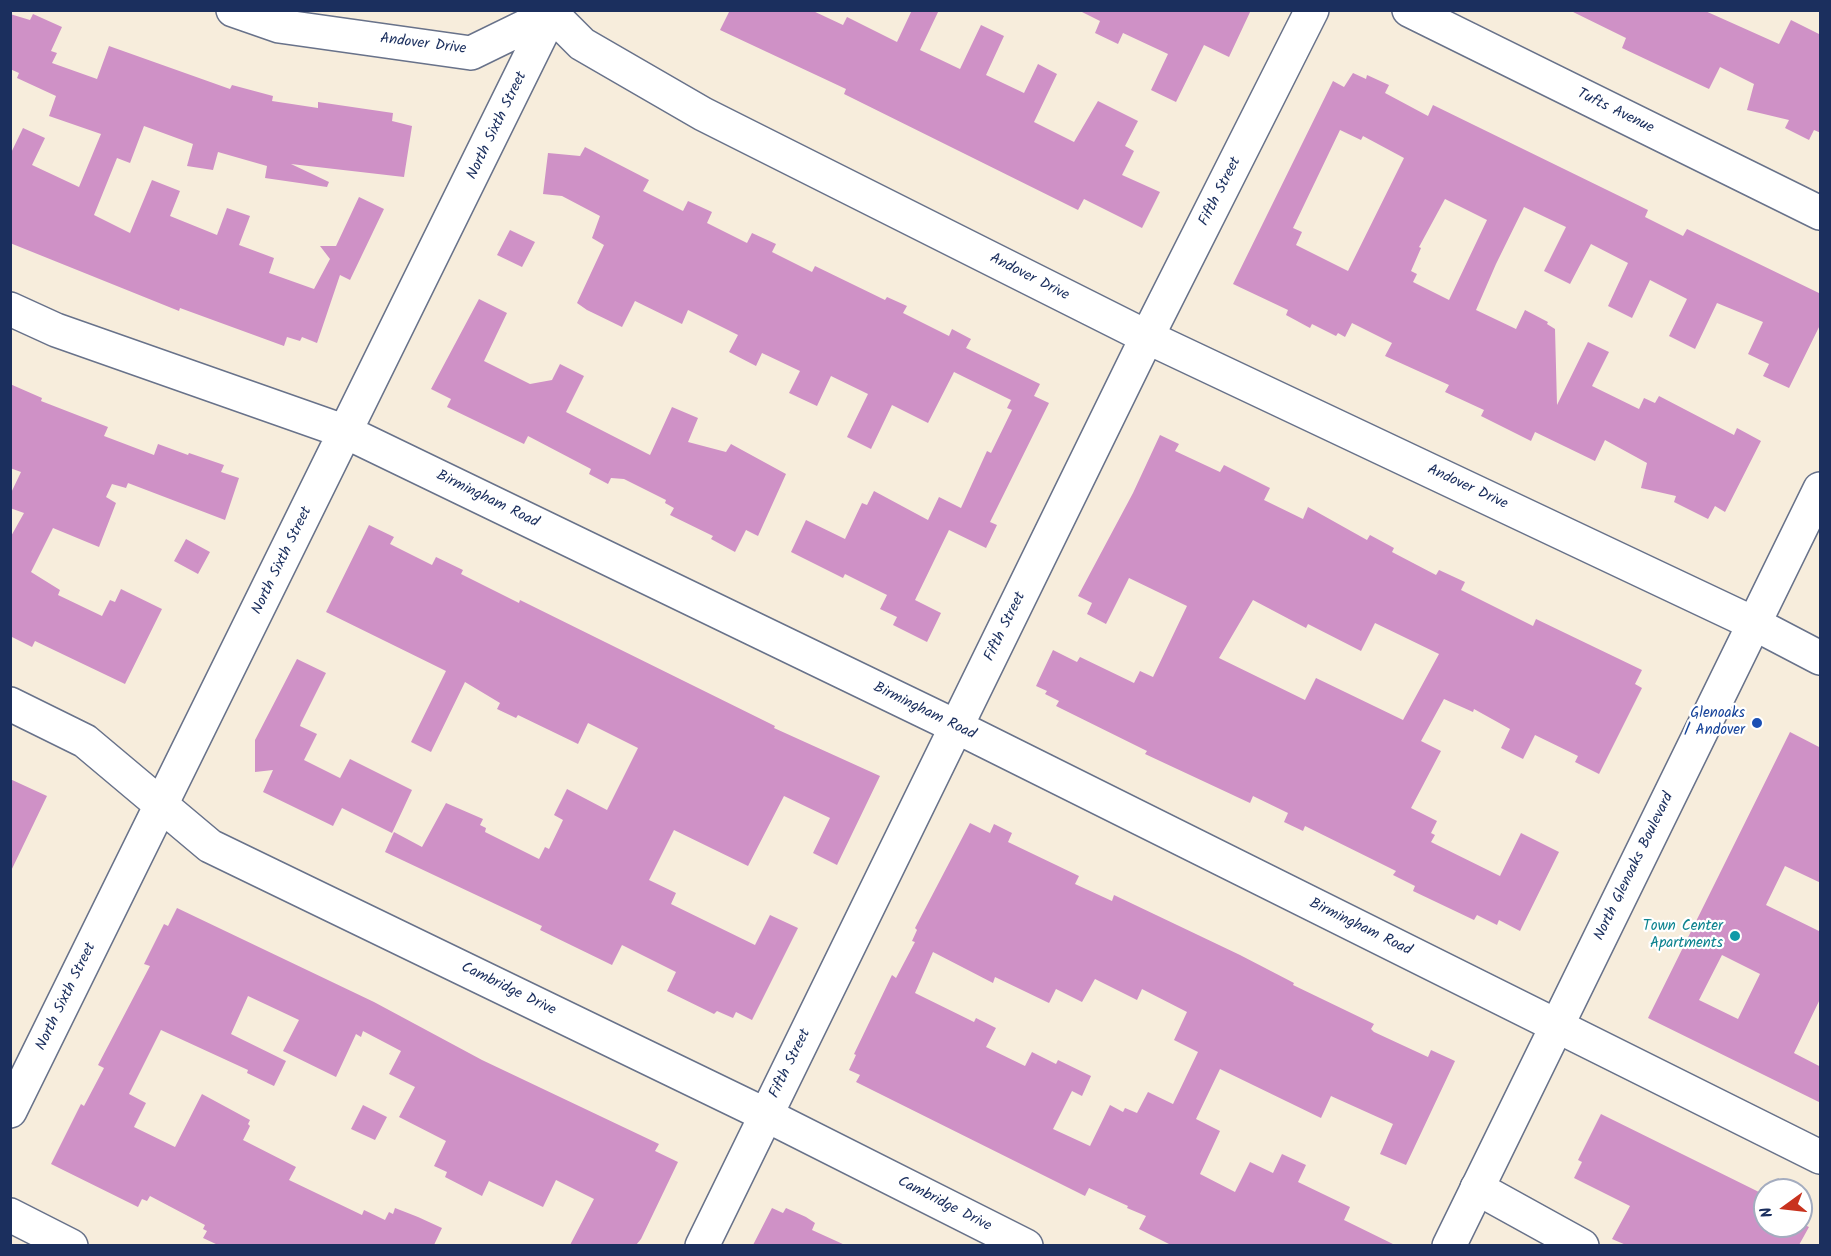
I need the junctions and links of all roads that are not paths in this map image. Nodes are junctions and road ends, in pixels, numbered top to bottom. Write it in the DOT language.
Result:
graph roads {
  1 [pos="233,10"];
  2 [pos="1312,10"];
  3 [pos="1409,10"];
  4 [pos="551,12"];
  5 [pos="1821,213"];
  6 [pos="10,309"];
  7 [pos="1147,337"];
  8 [pos="346,432"];
  9 [pos="1821,489"];
  10 [pos="1755,624"];
  11 [pos="1821,658"];
  12 [pos="10,704"];
  13 [pos="957,728"];
  14 [pos="161,807"];
  15 [pos="1556,1026"];
  16 [pos="10,1111"];
  17 [pos="766,1115"];
  18 [pos="1821,1157"];
  19 [pos="1477,1188"];
  20 [pos="10,1215"];
  21 [pos="71,1245"];
  22 [pos="702,1245"];
  23 [pos="1026,1245"];
  24 [pos="1449,1245"];
  25 [pos="1582,1245"];
  1 -- 4 [label="street, Andover Drive"];
  2 -- 7 [label="street, Fifth Street"];
  3 -- 5 [label="street, Tufts Avenue"];
  4 -- 7 [label="street, Andover Drive"];
  4 -- 8 [label="street, North Sixth Street"];
  6 -- 8 [label="street, Birmingham Road"];
  7 -- 10 [label="street, Andover Drive"];
  7 -- 13 [label="street, Fifth Street"];
  8 -- 13 [label="street, Birmingham Road"];
  8 -- 14 [label="street, North Sixth Street"];
  9 -- 10 [label="street, North Glenoaks Boulevard"];
  10 -- 11 [label="street, Andover Drive"];
  10 -- 15 [label="street, North Glenoaks Boulevard"];
  12 -- 14 [label="street, Cambridge Drive"];
  13 -- 15 [label="street, Birmingham Road"];
  13 -- 17 [label="street, Fifth Street"];
  14 -- 16 [label="street, North Sixth Street"];
  14 -- 17 [label="street, Cambridge Drive"];
  15 -- 18 [label="street, Birmingham Road"];
  15 -- 19 [label="street, North Glenoaks Boulevard"];
  17 -- 22 [label="street, Fifth Street"];
  17 -- 23 [label="street, Cambridge Drive"];
  19 -- 24 [label="street, North Glenoaks Boulevard"];
  19 -- 25 [label="street"];
  20 -- 21 [label="street"];
}
